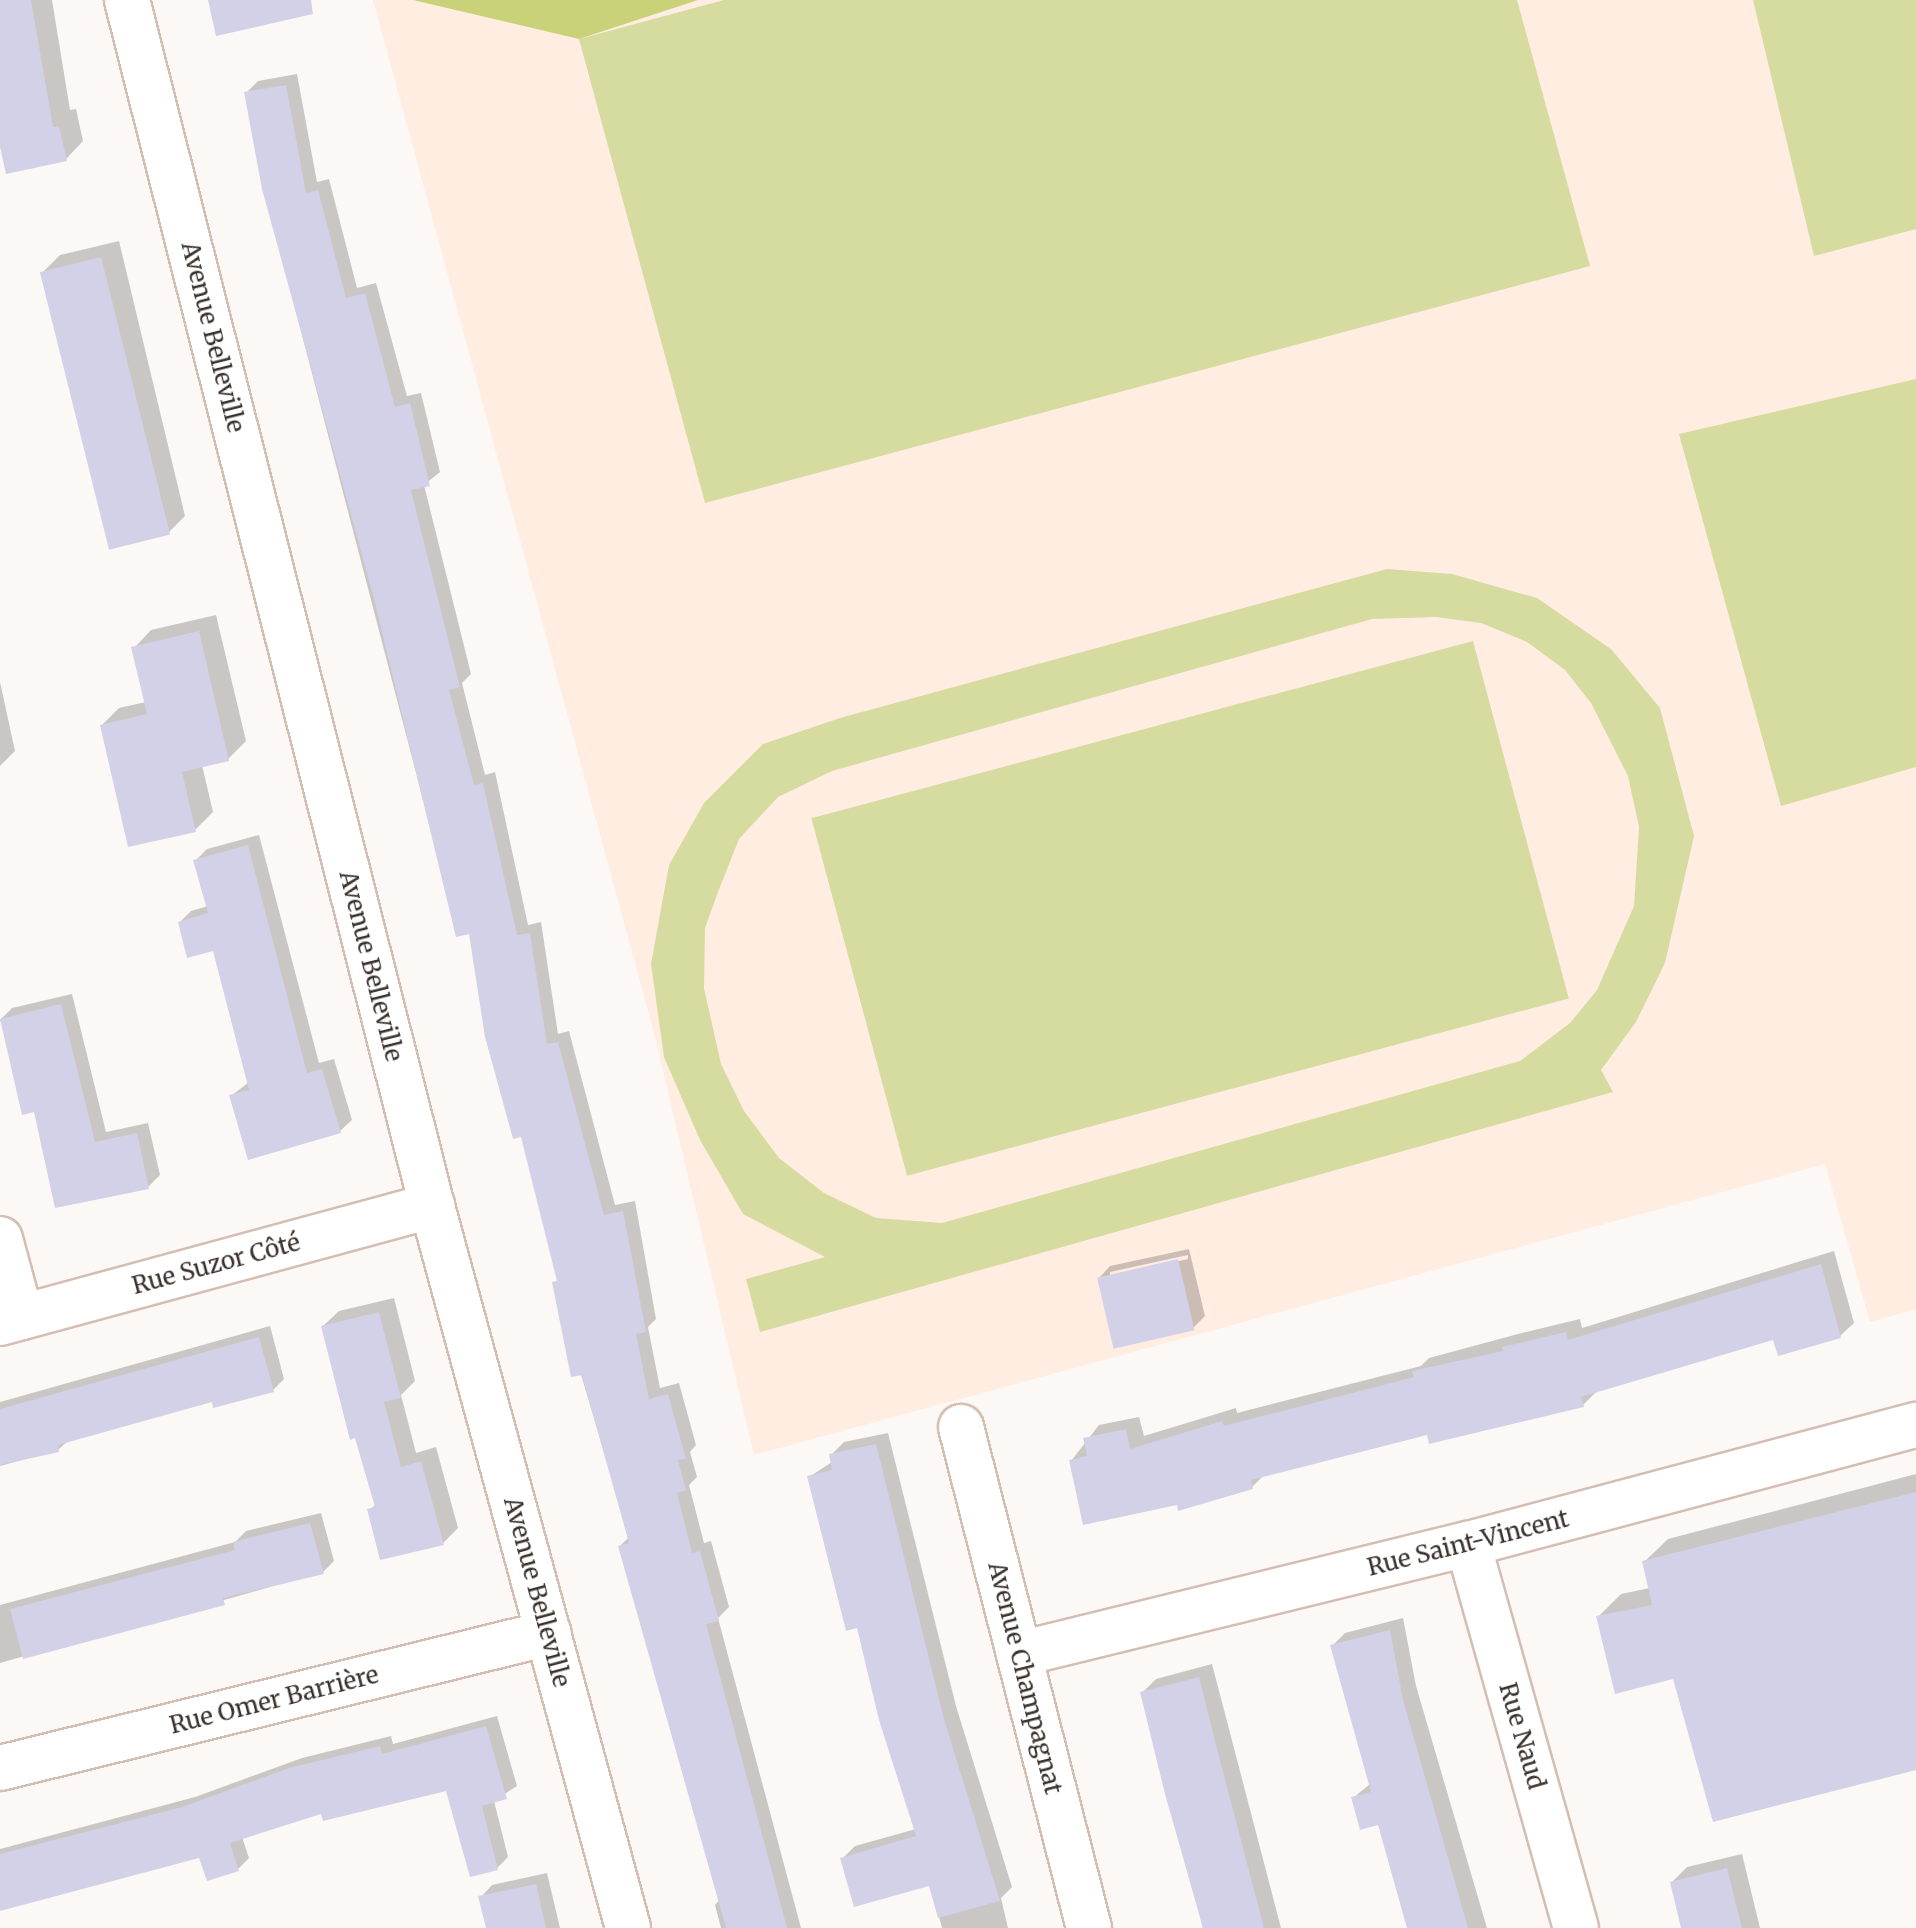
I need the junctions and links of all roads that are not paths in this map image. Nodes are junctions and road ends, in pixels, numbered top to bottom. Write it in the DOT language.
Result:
graph roads {
  1 [pos="127,0"];
  2 [pos="432,1206"];
  3 [pos="0,1239"];
  4 [pos="10,1320"];
  5 [pos="1916,1425"];
  6 [pos="961,1427"];
  7 [pos="1468,1544"];
  8 [pos="549,1633"];
  9 [pos="1019,1654"];
  10 [pos="0,1768"];
  11 [pos="628,1928"];
  12 [pos="1089,1928"];
  13 [pos="1576,1928"];
  1 -- 2 [label="street, Avenue Belleville"];
  2 -- 4 [label="street, Rue Suzor Côté"];
  2 -- 8 [label="street, Avenue Belleville"];
  3 -- 4 [label="street"];
  5 -- 7 [label="street, Rue Saint-Vincent"];
  6 -- 9 [label="street, Avenue Champagnat"];
  7 -- 9 [label="street, Rue Saint-Vincent"];
  7 -- 13 [label="street, Rue Naud"];
  8 -- 10 [label="street, Rue Omer Barrière"];
  8 -- 11 [label="street, Avenue Belleville"];
  9 -- 12 [label="street, Avenue Champagnat"];
}
